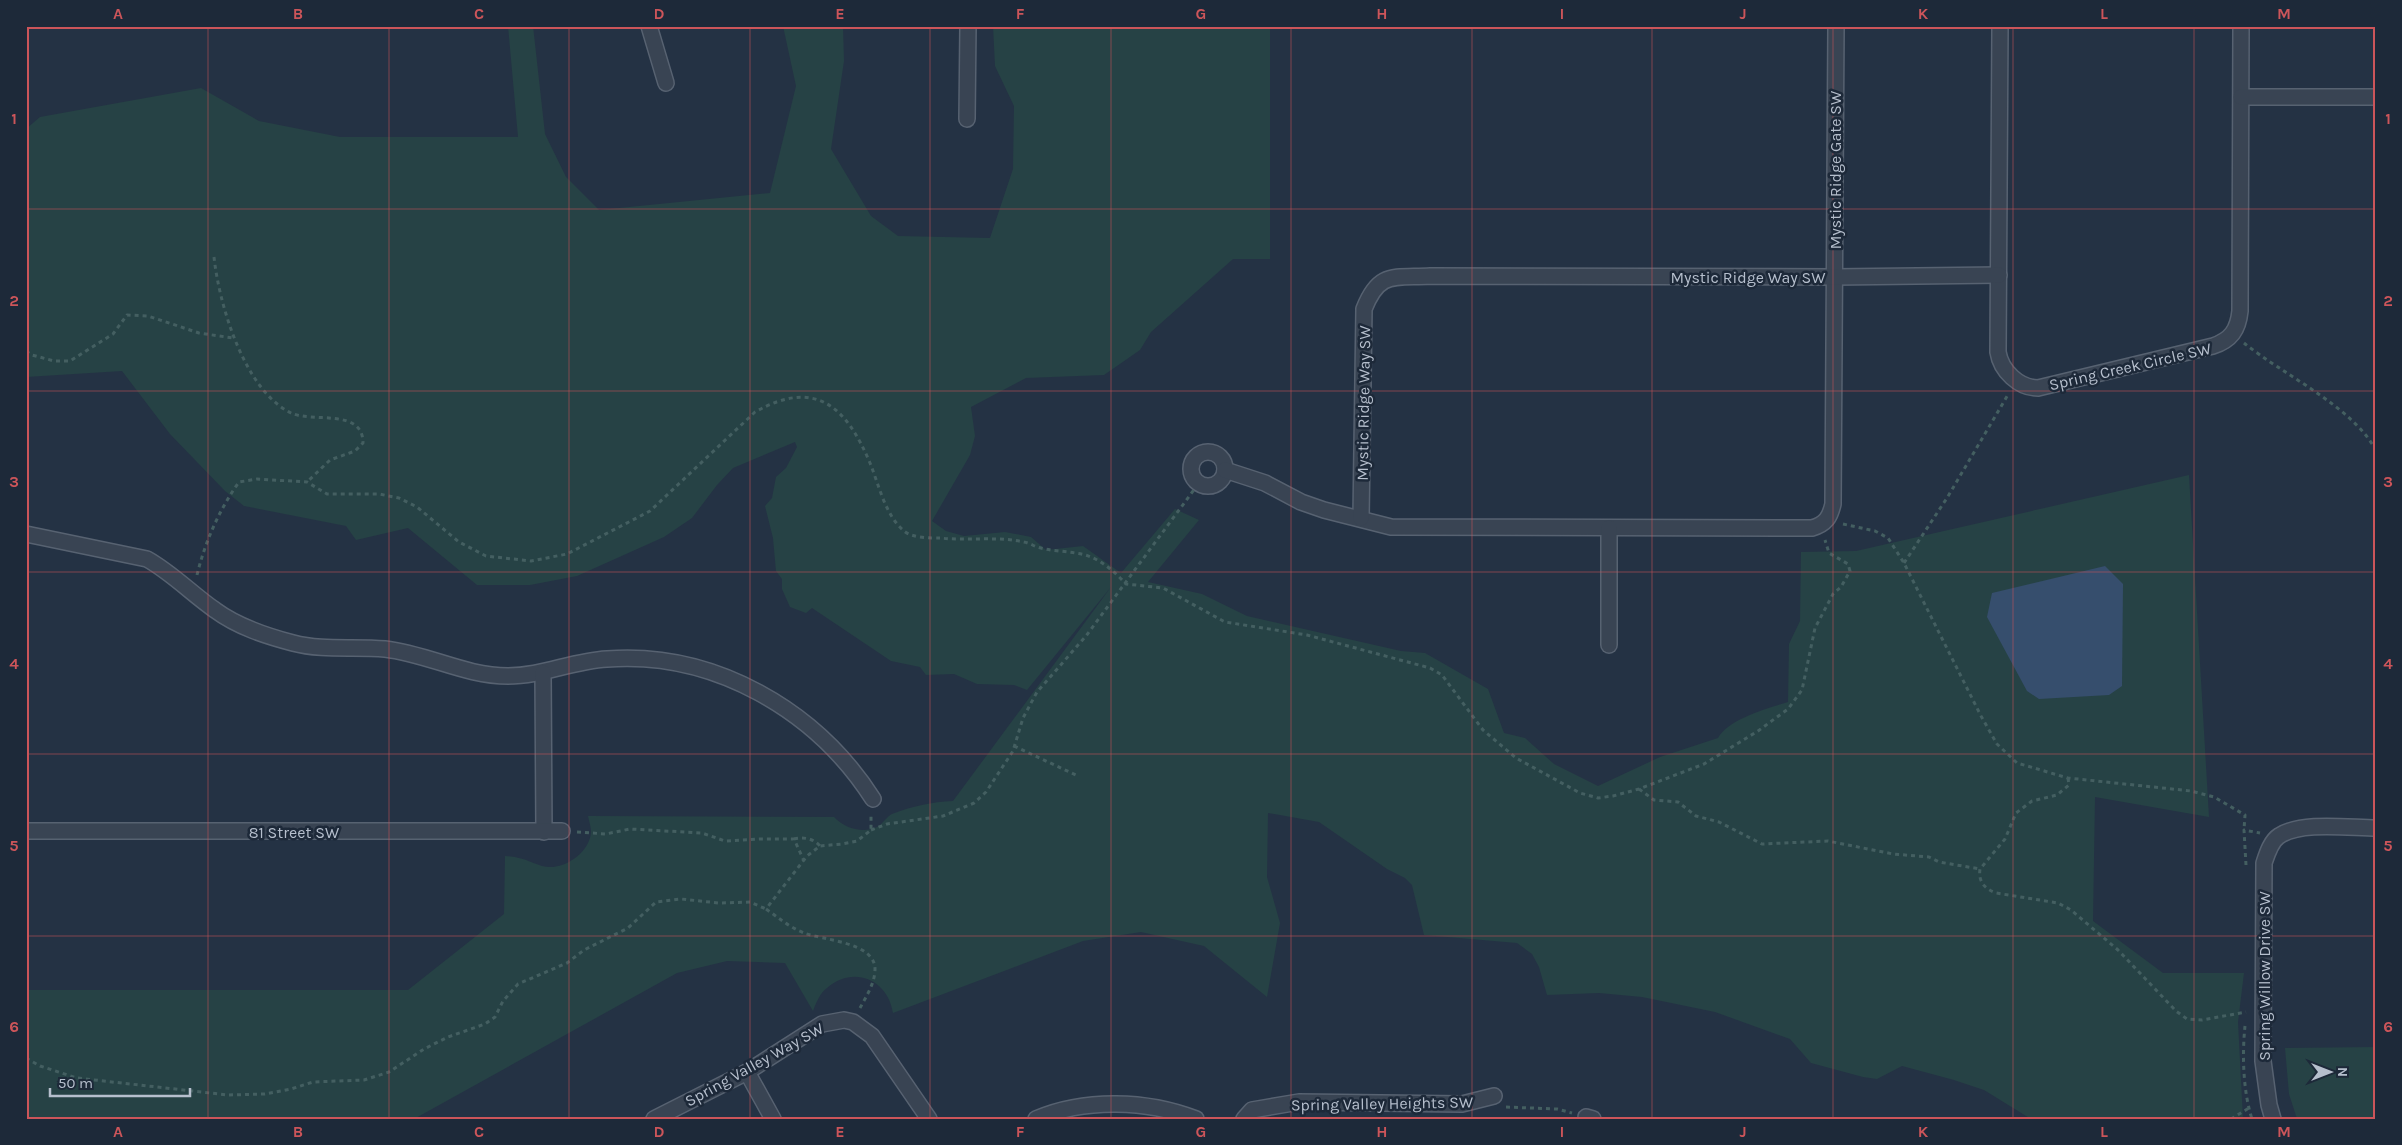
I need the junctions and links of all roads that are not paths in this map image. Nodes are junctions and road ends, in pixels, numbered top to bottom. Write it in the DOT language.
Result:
graph roads {
  1 [pos="649,26"];
  2 [pos="968,26"];
  3 [pos="1836,26"];
  4 [pos="2000,26"];
  5 [pos="2241,26"];
  6 [pos="666,83"];
  7 [pos="2241,97"];
  8 [pos="2376,98"];
  9 [pos="967,119"];
  10 [pos="1999,275"];
  11 [pos="1835,277"];
  12 [pos="1225,470"];
  13 [pos="1361,518"];
  14 [pos="1609,528"];
  15 [pos="26,534"];
  16 [pos="1609,644"];
  17 [pos="543,673"];
  18 [pos="873,799"];
  19 [pos="2376,828"];
  20 [pos="26,831"];
  21 [pos="562,831"];
  22 [pos="544,832"];
  23 [pos="748,1072"];
  24 [pos="1488,1099"];
  25 [pos="654,1119"];
  26 [pos="773,1119"];
  27 [pos="930,1119"];
  28 [pos="1036,1119"];
  29 [pos="1196,1119"];
  30 [pos="1244,1119"];
  31 [pos="2273,1119"];
  1 -- 6 [label="street"];
  2 -- 9 [label="street"];
  3 -- 11 [label="street, Mystic Ridge Gate SW"];
  4 -- 10 [label="street, Spring Creek Circle SW"];
  5 -- 7 [label="street"];
  7 -- 8 [label="street"];
  7 -- 10 [label="street, Spring Creek Circle SW"];
  10 -- 11 [label="street, Mystic Ridge Way SW"];
  11 -- 13 [label="street, Mystic Ridge Way SW"];
  11 -- 14 [label="street, Mystic Ridge Gate SW"];
  12 -- 12 [label="street"];
  12 -- 13 [label="street"];
  13 -- 14 [label="street"];
  14 -- 16 [label="street"];
  15 -- 17 [label="street"];
  17 -- 18 [label="street"];
  17 -- 22 [label="street"];
  19 -- 31 [label="street, Spring Willow Drive SW"];
  20 -- 22 [label="street, 81 Street SW"];
  21 -- 22 [label="street, 81 Street SW"];
  23 -- 25 [label="street, Spring Valley Way SW"];
  23 -- 26 [label="street"];
  23 -- 27 [label="street, Spring Valley Way SW"];
  24 -- 30 [label="street, Spring Valley Heights SW"];
  28 -- 29 [label="street"];
}
